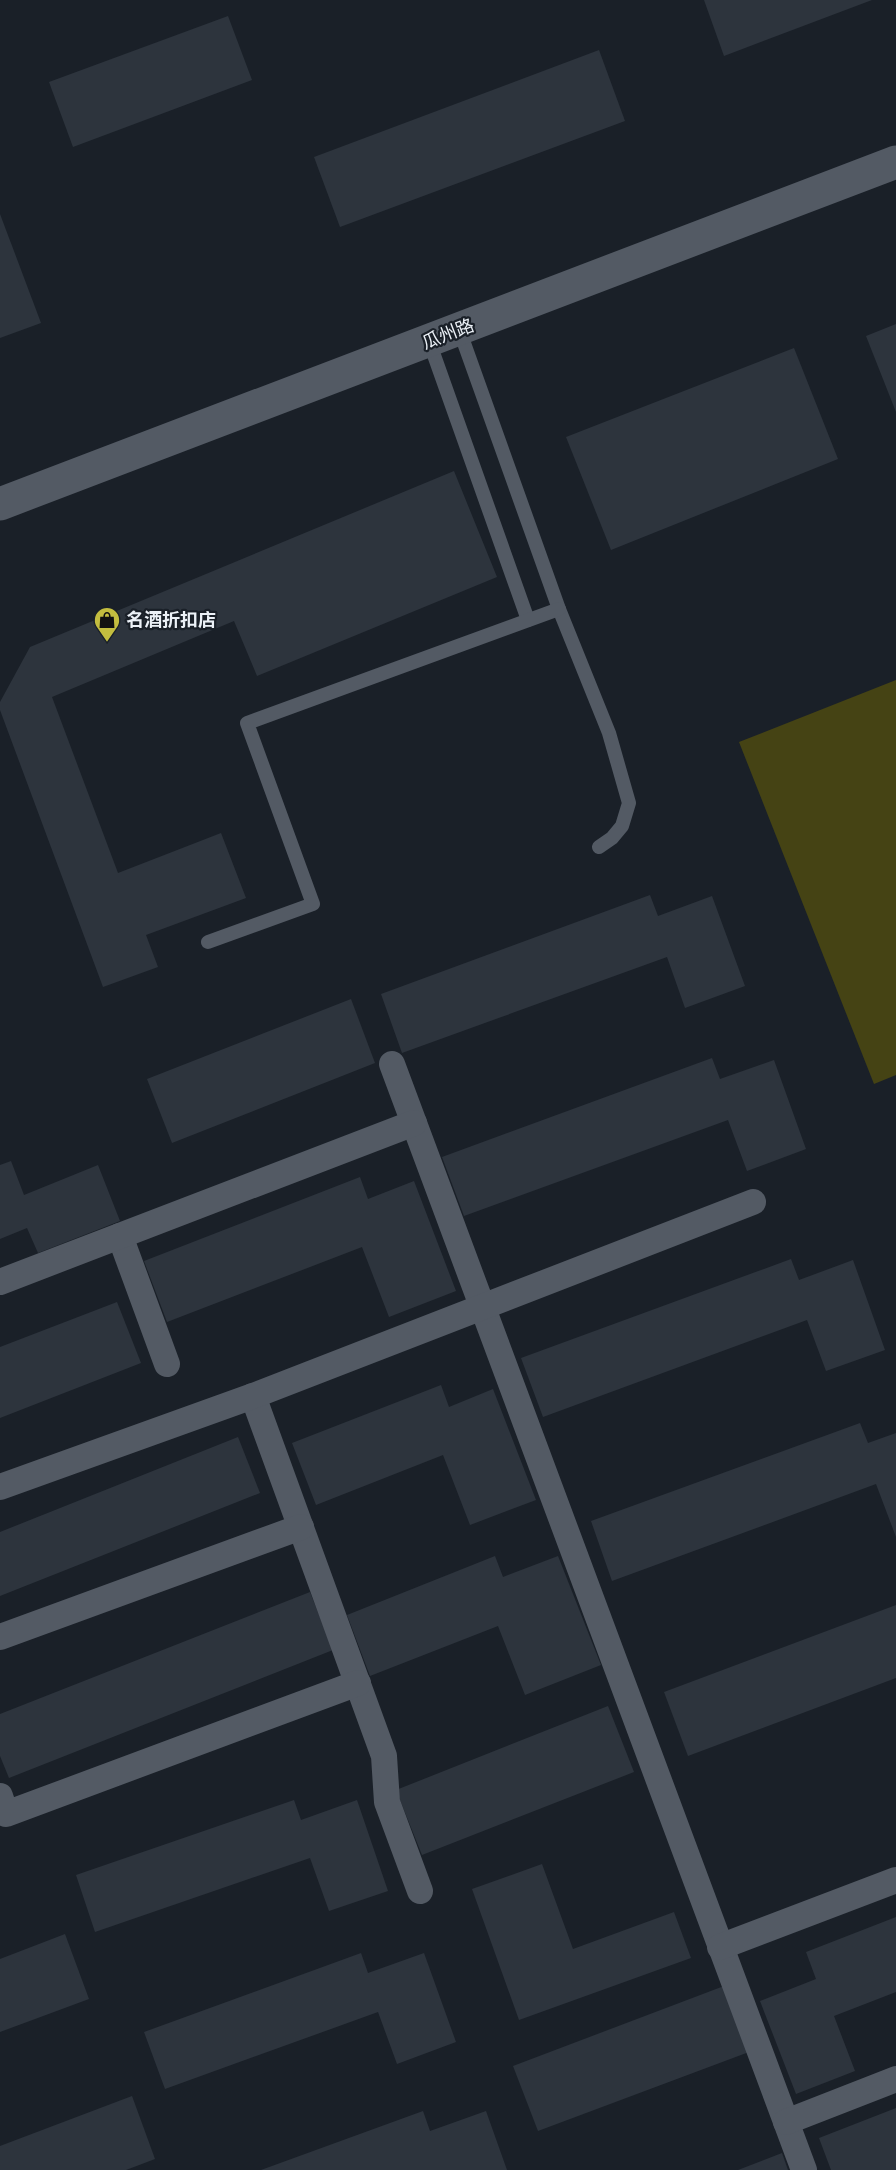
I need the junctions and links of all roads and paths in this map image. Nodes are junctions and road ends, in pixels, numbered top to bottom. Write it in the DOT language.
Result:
graph roads {
  1 [pos="896,162"];
  2 [pos="459,329"];
  3 [pos="429,341"];
  4 [pos="0,504"];
  5 [pos="559,609"];
  6 [pos="528,620"];
  7 [pos="599,847"];
  8 [pos="208,942"];
  9 [pos="392,1064"];
  10 [pos="414,1123"];
  11 [pos="753,1202"];
  12 [pos="120,1236"];
  13 [pos="0,1282"];
  14 [pos="482,1307"];
  15 [pos="167,1364"];
  16 [pos="253,1396"];
  17 [pos="0,1487"];
  18 [pos="301,1527"];
  19 [pos="0,1637"];
  20 [pos="358,1683"];
  21 [pos="0,1796"];
  22 [pos="896,1880"];
  23 [pos="420,1891"];
  24 [pos="720,1947"];
  25 [pos="896,2079"];
  26 [pos="786,2122"];
  27 [pos="804,2170"];
  1 -- 2 [label="street, 瓜州路"];
  2 -- 3 [label="street, 瓜州路"];
  2 -- 5 [label="lane"];
  3 -- 4 [label="street, 瓜州路"];
  3 -- 6 [label="lane"];
  5 -- 6 [label="lane"];
  5 -- 7 [label="lane"];
  6 -- 8 [label="lane"];
  9 -- 10 [label="street"];
  10 -- 12 [label="street"];
  10 -- 14 [label="street"];
  11 -- 14 [label="street"];
  12 -- 13 [label="street"];
  12 -- 15 [label="street"];
  14 -- 16 [label="street"];
  14 -- 24 [label="street"];
  16 -- 17 [label="street"];
  16 -- 18 [label="street"];
  18 -- 19 [label="street"];
  18 -- 20 [label="street"];
  20 -- 21 [label="street"];
  20 -- 23 [label="street"];
  22 -- 24 [label="street"];
  24 -- 26 [label="street"];
  25 -- 26 [label="street"];
  26 -- 27 [label="street"];
}
